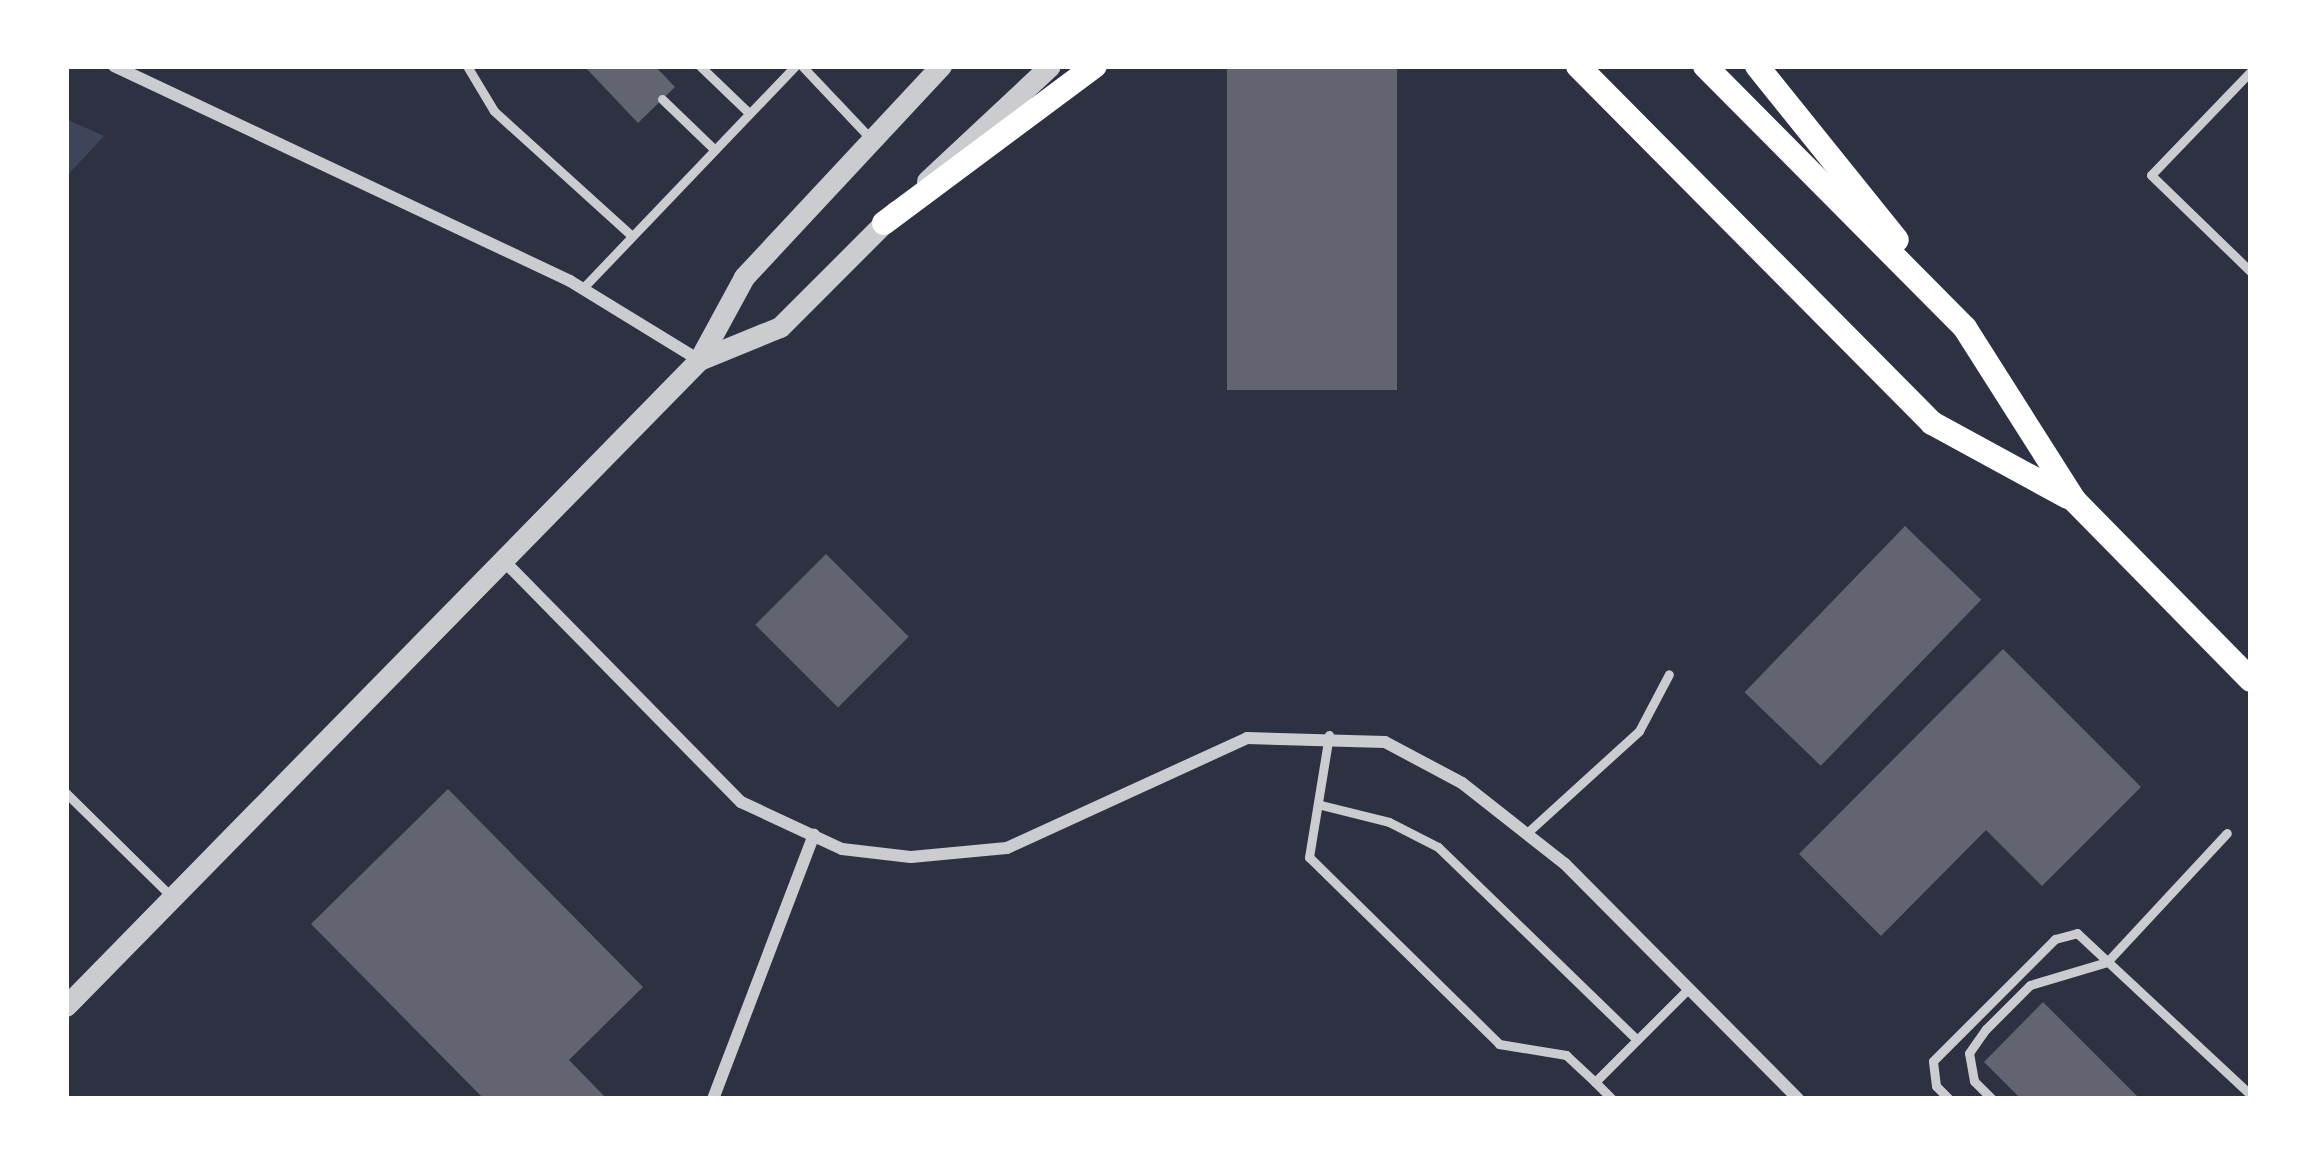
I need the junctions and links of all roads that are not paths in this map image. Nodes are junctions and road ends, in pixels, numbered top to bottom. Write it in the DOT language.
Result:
graph roads {
  1 [pos="114,66"];
  2 [pos="467,66"];
  3 [pos="700,66"];
  4 [pos="798,66"];
  5 [pos="941,66"];
  6 [pos="1050,66"];
  7 [pos="1094,66"];
  8 [pos="1578,66"];
  9 [pos="1705,66"];
  10 [pos="1757,66"];
  11 [pos="2251,71"];
  12 [pos="662,99"];
  13 [pos="748,112"];
  14 [pos="872,140"];
  15 [pos="714,149"];
  16 [pos="884,223"];
  17 [pos="632,236"];
  18 [pos="2251,272"];
  19 [pos="582,289"];
  20 [pos="1965,328"];
  21 [pos="699,360"];
  22 [pos="2074,500"];
  23 [pos="506,562"];
  24 [pos="1669,674"];
  25 [pos="2251,680"];
  26 [pos="1329,735"];
  27 [pos="66,794"];
  28 [pos="1322,806"];
  29 [pos="1528,832"];
  30 [pos="2227,833"];
  31 [pos="814,835"];
  32 [pos="173,898"];
  33 [pos="2108,962"];
  34 [pos="1689,988"];
  35 [pos="66,1006"];
  36 [pos="1637,1040"];
  37 [pos="1595,1082"];
  38 [pos="2251,1095"];
  39 [pos="713,1099"];
  40 [pos="1612,1099"];
  41 [pos="1798,1099"];
  42 [pos="1949,1099"];
  43 [pos="1992,1099"];
  1 -- 19 [label="street"];
  2 -- 17 [label="lane"];
  3 -- 13 [label="lane"];
  4 -- 13 [label="lane"];
  4 -- 14 [label="lane"];
  5 -- 14 [label="street"];
  6 -- 16 [label="street"];
  7 -- 16 [label="main road"];
  8 -- 22 [label="main road"];
  9 -- 20 [label="main road"];
  10 -- 20 [label="main road"];
  11 -- 18 [label="lane"];
  12 -- 15 [label="lane"];
  13 -- 15 [label="lane"];
  14 -- 21 [label="street"];
  15 -- 17 [label="lane"];
  16 -- 21 [label="street"];
  17 -- 19 [label="lane"];
  19 -- 21 [label="street"];
  20 -- 22 [label="main road"];
  21 -- 23 [label="street"];
  22 -- 25 [label="main road"];
  23 -- 31 [label="street"];
  23 -- 32 [label="street"];
  24 -- 29 [label="lane"];
  26 -- 28 [label="lane"];
  26 -- 29 [label="street"];
  26 -- 31 [label="street"];
  27 -- 32 [label="lane"];
  28 -- 36 [label="lane"];
  28 -- 37 [label="lane"];
  29 -- 34 [label="street"];
  30 -- 33 [label="lane"];
  31 -- 39 [label="street"];
  32 -- 35 [label="street"];
  33 -- 38 [label="lane"];
  33 -- 42 [label="lane"];
  33 -- 43 [label="lane"];
  34 -- 36 [label="lane"];
  34 -- 41 [label="street"];
  36 -- 37 [label="lane"];
  37 -- 40 [label="lane"];
}
